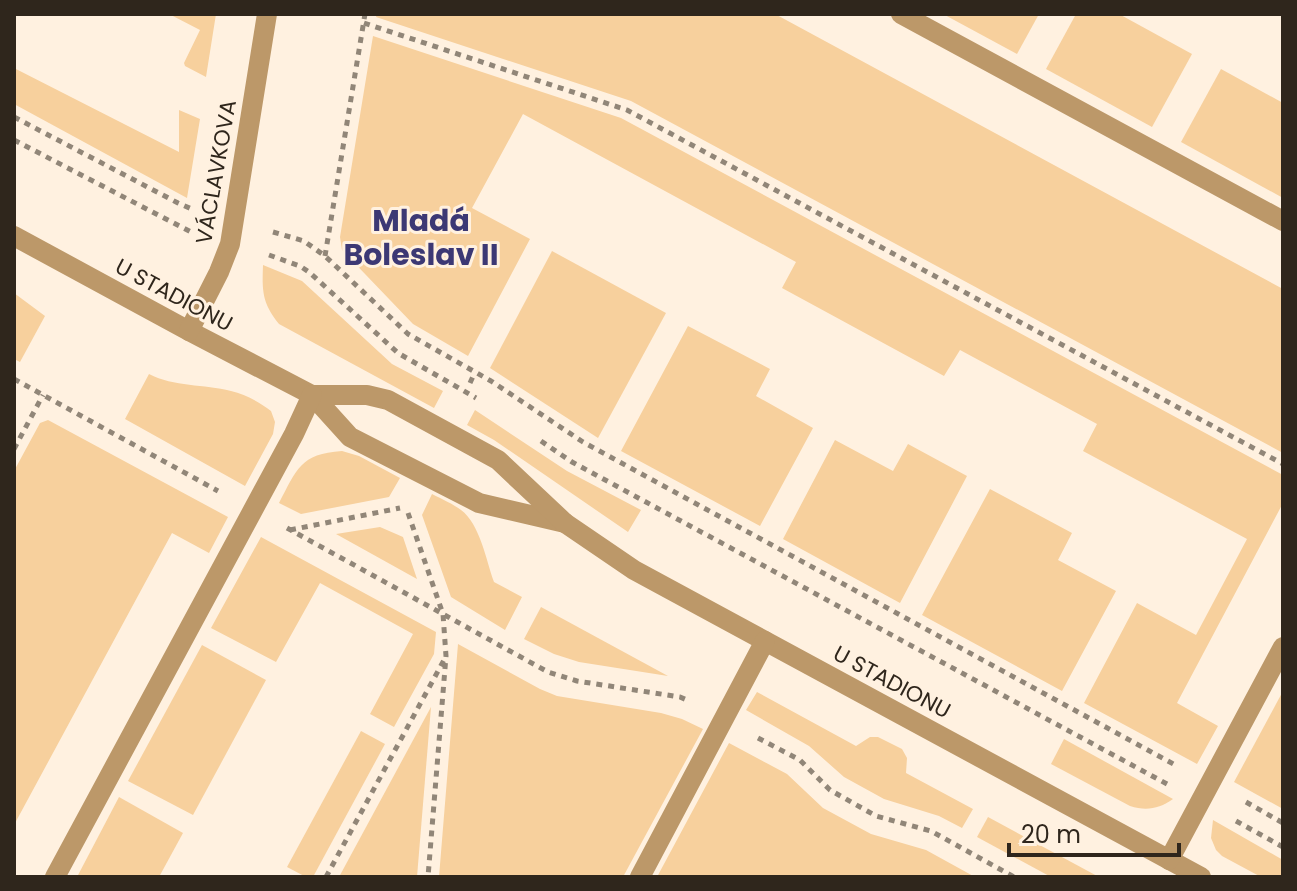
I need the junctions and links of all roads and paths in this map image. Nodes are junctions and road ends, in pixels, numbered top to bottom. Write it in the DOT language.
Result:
graph roads {
  1 [pos="267,14"];
  2 [pos="365,14"];
  3 [pos="901,14"];
  4 [pos="364,23"];
  5 [pos="14,117"];
  6 [pos="14,140"];
  7 [pos="234,221"];
  8 [pos="1283,221"];
  9 [pos="14,236"];
  10 [pos="230,244"];
  11 [pos="325,256"];
  12 [pos="189,331"];
  13 [pos="475,372"];
  14 [pos="14,379"];
  15 [pos="470,383"];
  16 [pos="43,395"];
  17 [pos="312,395"];
  18 [pos="481,401"];
  19 [pos="533,436"];
  20 [pos="14,449"];
  21 [pos="1283,464"];
  22 [pos="253,511"];
  23 [pos="565,523"];
  24 [pos="290,530"];
  25 [pos="443,614"];
  26 [pos="765,641"];
  27 [pos="1283,647"];
  28 [pos="446,656"];
  29 [pos="724,720"];
  30 [pos="1210,782"];
  31 [pos="1200,801"];
  32 [pos="1283,823"];
  33 [pos="1283,847"];
  34 [pos="1169,860"];
  35 [pos="55,877"];
  36 [pos="326,877"];
  37 [pos="428,877"];
  38 [pos="640,877"];
  39 [pos="1014,877"];
  40 [pos="1201,877"];
  1 -- 7 [label="street, VÁCLAVKOVA"];
  2 -- 4 [label="path"];
  3 -- 8 [label="street"];
  4 -- 11 [label="path"];
  4 -- 21 [label="path"];
  5 -- 7 [label="path"];
  6 -- 10 [label="path"];
  7 -- 10 [label="street, VÁCLAVKOVA"];
  7 -- 11 [label="path"];
  9 -- 12 [label="street, U STADIONU"];
  10 -- 12 [label="street, VÁCLAVKOVA"];
  10 -- 18 [label="path"];
  11 -- 13 [label="path"];
  12 -- 17 [label="street, U STADIONU"];
  13 -- 15 [label="path"];
  13 -- 30 [label="path"];
  14 -- 16 [label="path"];
  16 -- 20 [label="path"];
  16 -- 22 [label="path"];
  17 -- 22 [label="street"];
  17 -- 23 [label="street"];
  17 -- 23 [label="street"];
  19 -- 31 [label="path"];
  22 -- 24 [label="path"];
  22 -- 35 [label="street"];
  23 -- 26 [label="street, U STADIONU"];
  24 -- 25 [label="path"];
  24 -- 25 [label="path"];
  25 -- 28 [label="path"];
  25 -- 29 [label="path"];
  26 -- 29 [label="street"];
  26 -- 34 [label="street, U STADIONU"];
  27 -- 30 [label="street"];
  28 -- 36 [label="path"];
  28 -- 37 [label="path"];
  29 -- 38 [label="street"];
  29 -- 39 [label="path"];
  30 -- 31 [label="street"];
  30 -- 32 [label="path"];
  31 -- 33 [label="path"];
  31 -- 34 [label="street"];
  34 -- 40 [label="street, U STADIONU"];
}
